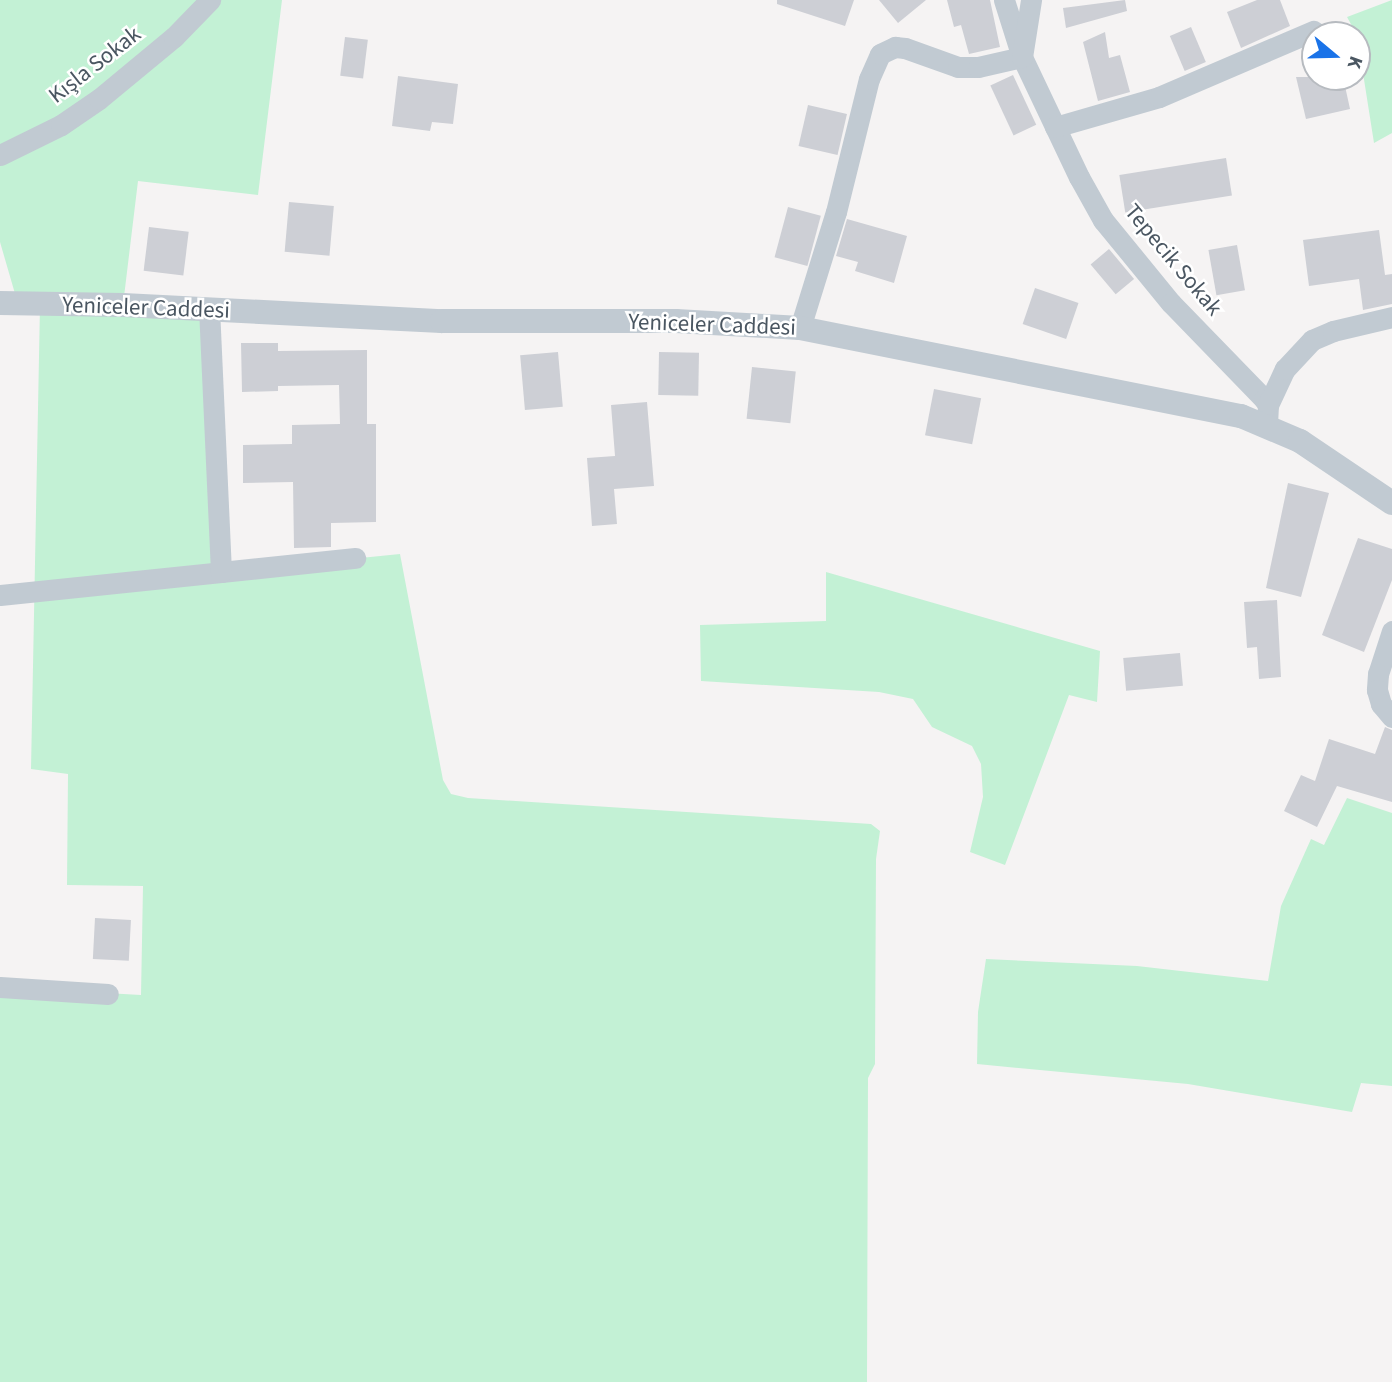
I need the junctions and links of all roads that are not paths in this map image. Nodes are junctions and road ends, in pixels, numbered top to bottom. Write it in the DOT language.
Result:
graph roads {
  1 [pos="210,0"];
  2 [pos="1004,0"];
  3 [pos="1031,0"];
  4 [pos="1301,35"];
  5 [pos="1022,57"];
  6 [pos="1055,127"];
  7 [pos="0,155"];
  8 [pos="0,303"];
  9 [pos="209,310"];
  10 [pos="1392,317"];
  11 [pos="800,328"];
  12 [pos="1268,415"];
  13 [pos="1392,503"];
  14 [pos="355,558"];
  15 [pos="221,572"];
  16 [pos="0,595"];
  17 [pos="1392,631"];
  18 [pos="1392,717"];
  19 [pos="0,987"];
  20 [pos="108,995"];
  1 -- 7 [label="street, Kışla Sokak"];
  2 -- 5 [label="street, Tepecik Sokak"];
  3 -- 5 [label="street"];
  4 -- 6 [label="street"];
  5 -- 6 [label="street, Tepecik Sokak"];
  5 -- 11 [label="street"];
  6 -- 12 [label="street, Tepecik Sokak"];
  8 -- 9 [label="street, Yeniceler Caddesi"];
  9 -- 11 [label="street, Yeniceler Caddesi"];
  9 -- 15 [label="street"];
  10 -- 12 [label="street"];
  11 -- 12 [label="street, Yeniceler Caddesi"];
  12 -- 13 [label="street, Yeniceler Caddesi"];
  14 -- 15 [label="street"];
  15 -- 16 [label="street"];
  17 -- 18 [label="street"];
  19 -- 20 [label="street"];
}
